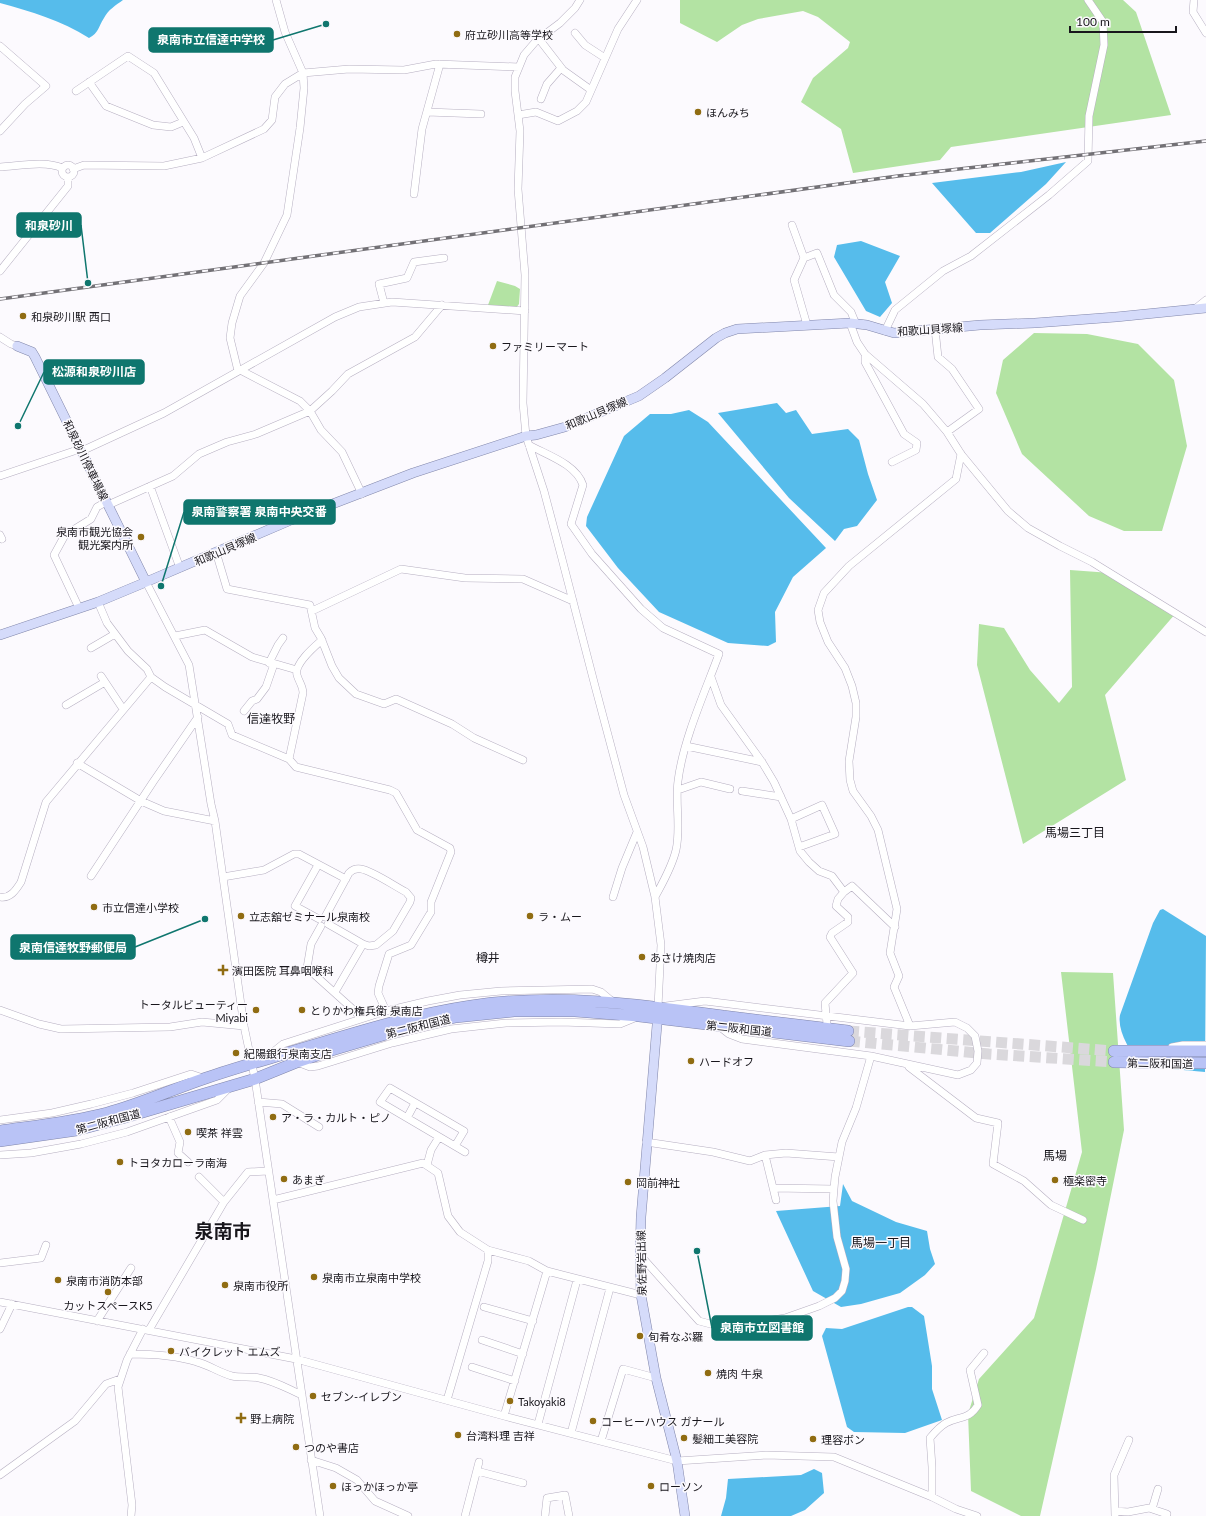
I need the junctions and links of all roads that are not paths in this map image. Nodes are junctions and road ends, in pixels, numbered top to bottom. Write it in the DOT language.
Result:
graph roads {
  1 [pos="276,0"];
  2 [pos="580,0"];
  3 [pos="1088,0"];
  4 [pos="1194,0"];
  5 [pos="635,1"];
  6 [pos="575,33"];
  7 [pos="1206,33"];
  8 [pos="539,39"];
  9 [pos="0,46"];
  10 [pos="605,58"];
  11 [pos="440,64"];
  12 [pos="519,67"];
  13 [pos="561,68"];
  14 [pos="303,73"];
  15 [pos="89,82"];
  16 [pos="591,90"];
  17 [pos="76,91"];
  18 [pos="541,99"];
  19 [pos="426,112"];
  20 [pos="481,114"];
  21 [pos="518,115"];
  22 [pos="183,122"];
  23 [pos="0,131"];
  24 [pos="202,158"];
  25 [pos="0,167"];
  26 [pos="62,168"];
  27 [pos="73,169"];
  28 [pos="68,178"];
  29 [pos="414,194"];
  30 [pos="792,225"];
  31 [pos="444,258"];
  32 [pos="804,258"];
  33 [pos="0,272"];
  34 [pos="1206,300"];
  35 [pos="384,303"];
  36 [pos="442,305"];
  37 [pos="1196,308"];
  38 [pos="1206,308"];
  39 [pos="525,311"];
  40 [pos="853,324"];
  41 [pos="807,326"];
  42 [pos="935,329"];
  43 [pos="885,331"];
  44 [pos="0,337"];
  45 [pos="17,346"];
  46 [pos="865,354"];
  47 [pos="239,370"];
  48 [pos="310,411"];
  49 [pos="947,432"];
  50 [pos="526,436"];
  51 [pos="529,445"];
  52 [pos="81,450"];
  53 [pos="961,454"];
  54 [pos="892,462"];
  55 [pos="0,476"];
  56 [pos="150,486"];
  57 [pos="362,494"];
  58 [pos="107,503"];
  59 [pos="216,552"];
  60 [pos="180,568"];
  61 [pos="146,582"];
  62 [pos="573,601"];
  63 [pos="98,602"];
  64 [pos="79,608"];
  65 [pos="312,611"];
  66 [pos="1206,632"];
  67 [pos="115,634"];
  68 [pos="0,635"];
  69 [pos="175,636"];
  70 [pos="283,638"];
  71 [pos="322,640"];
  72 [pos="91,648"];
  73 [pos="271,663"];
  74 [pos="297,670"];
  75 [pos="151,677"];
  76 [pos="711,677"];
  77 [pos="66,705"];
  78 [pos="196,706"];
  79 [pos="124,709"];
  80 [pos="244,711"];
  81 [pos="198,717"];
  82 [pos="686,746"];
  83 [pos="289,760"];
  84 [pos="523,760"];
  85 [pos="762,762"];
  86 [pos="77,763"];
  87 [pos="730,789"];
  88 [pos="678,790"];
  89 [pos="742,791"];
  90 [pos="781,797"];
  91 [pos="140,801"];
  92 [pos="791,819"];
  93 [pos="215,821"];
  94 [pos="637,832"];
  95 [pos="799,847"];
  96 [pos="318,865"];
  97 [pos="91,876"];
  98 [pos="223,877"];
  99 [pos="346,879"];
  100 [pos="844,892"];
  101 [pos="0,897"];
  102 [pos="613,897"];
  103 [pos="655,897"];
  104 [pos="323,922"];
  105 [pos="895,927"];
  106 [pos="363,944"];
  107 [pos="335,992"];
  108 [pos="612,1002"];
  109 [pos="658,1007"];
  110 [pos="0,1010"];
  111 [pos="386,1011"];
  112 [pos="826,1016"];
  113 [pos="658,1018"];
  114 [pos="360,1019"];
  115 [pos="828,1024"];
  116 [pos="244,1026"];
  117 [pos="719,1026"];
  118 [pos="910,1026"];
  119 [pos="1206,1045"];
  120 [pos="1119,1051"];
  121 [pos="1146,1051"];
  122 [pos="1206,1051"];
  123 [pos="871,1056"];
  124 [pos="263,1060"];
  125 [pos="1118,1062"];
  126 [pos="1156,1062"];
  127 [pos="251,1063"];
  128 [pos="1206,1063"];
  129 [pos="906,1064"];
  130 [pos="1206,1068"];
  131 [pos="204,1078"];
  132 [pos="255,1079"];
  133 [pos="230,1086"];
  134 [pos="258,1102"];
  135 [pos="415,1102"];
  136 [pos="169,1117"];
  137 [pos="407,1118"];
  138 [pos="0,1120"];
  139 [pos="319,1127"];
  140 [pos="0,1131"];
  141 [pos="439,1137"];
  142 [pos="0,1141"];
  143 [pos="646,1142"];
  144 [pos="455,1146"];
  145 [pos="465,1152"];
  146 [pos="765,1155"];
  147 [pos="0,1156"];
  148 [pos="839,1157"];
  149 [pos="188,1162"];
  150 [pos="427,1165"];
  151 [pos="268,1171"];
  152 [pos="199,1177"];
  153 [pos="773,1188"];
  154 [pos="834,1189"];
  155 [pos="272,1200"];
  156 [pos="776,1200"];
  157 [pos="224,1202"];
  158 [pos="1083,1220"];
  159 [pos="46,1245"];
  160 [pos="488,1250"];
  161 [pos="640,1255"];
  162 [pos="0,1263"];
  163 [pos="131,1268"];
  164 [pos="547,1271"];
  165 [pos="577,1280"];
  166 [pos="610,1288"];
  167 [pos="641,1295"];
  168 [pos="0,1302"];
  169 [pos="12,1304"];
  170 [pos="484,1307"];
  171 [pos="97,1320"];
  172 [pos="533,1321"];
  173 [pos="0,1329"];
  174 [pos="146,1330"];
  175 [pos="482,1340"];
  176 [pos="984,1353"];
  177 [pos="130,1354"];
  178 [pos="523,1354"];
  179 [pos="296,1359"];
  180 [pos="472,1367"];
  181 [pos="656,1378"];
  182 [pos="120,1380"];
  183 [pos="515,1381"];
  184 [pos="302,1395"];
  185 [pos="447,1400"];
  186 [pos="504,1416"];
  187 [pos="538,1424"];
  188 [pos="571,1433"];
  189 [pos="1129,1440"];
  190 [pos="600,1441"];
  191 [pos="311,1460"];
  192 [pos="677,1461"];
  193 [pos="479,1462"];
  194 [pos="477,1471"];
  195 [pos="0,1476"];
  196 [pos="523,1483"];
  197 [pos="1158,1489"];
  198 [pos="932,1497"];
  199 [pos="1152,1509"];
  200 [pos="956,1512"];
  201 [pos="1115,1513"];
  202 [pos="1167,1514"];
  203 [pos="132,1516"];
  204 [pos="320,1516"];
  205 [pos="408,1516"];
  206 [pos="465,1516"];
  207 [pos="544,1516"];
  208 [pos="569,1516"];
  209 [pos="685,1516"];
  210 [pos="977,1516"];
  1 -- 14 [label="street"];
  2 -- 8 [label="street"];
  3 -- 43 [label="street"];
  4 -- 7 [label="street"];
  5 -- 10 [label="street"];
  6 -- 10 [label="street"];
  8 -- 12 [label="street"];
  8 -- 13 [label="street"];
  9 -- 23 [label="street"];
  10 -- 16 [label="street"];
  11 -- 12 [label="street"];
  11 -- 14 [label="street"];
  11 -- 19 [label="street"];
  12 -- 21 [label="street"];
  13 -- 16 [label="street"];
  13 -- 18 [label="street"];
  14 -- 24 [label="street"];
  14 -- 47 [label="street"];
  15 -- 17 [label="street"];
  15 -- 22 [label="street"];
  15 -- 22 [label="street"];
  16 -- 21 [label="street"];
  19 -- 20 [label="street"];
  19 -- 29 [label="street"];
  21 -- 39 [label="street"];
  22 -- 24 [label="street"];
  24 -- 27 [label="street"];
  25 -- 26 [label="street"];
  26 -- 27 [label="street"];
  26 -- 28 [label="street"];
  27 -- 28 [label="street"];
  28 -- 33 [label="street"];
  30 -- 32 [label="street"];
  31 -- 35 [label="street"];
  32 -- 40 [label="street"];
  32 -- 41 [label="street"];
  34 -- 37 [label="street"];
  35 -- 36 [label="street"];
  35 -- 47 [label="street"];
  36 -- 39 [label="street"];
  36 -- 48 [label="street"];
  37 -- 38 [label="main road, 和歌山貝塚線"];
  37 -- 42 [label="main road, 和歌山貝塚線"];
  39 -- 50 [label="street"];
  40 -- 41 [label="main road, 和歌山貝塚線"];
  40 -- 43 [label="main road, 和歌山貝塚線"];
  40 -- 46 [label="street"];
  41 -- 50 [label="main road, 和歌山貝塚線"];
  42 -- 43 [label="main road, 和歌山貝塚線"];
  42 -- 49 [label="street"];
  44 -- 45 [label="street"];
  45 -- 52 [label="main road, 和泉砂川停車場線"];
  46 -- 49 [label="street"];
  46 -- 54 [label="street"];
  47 -- 48 [label="street"];
  47 -- 52 [label="street"];
  48 -- 56 [label="street"];
  48 -- 57 [label="street"];
  49 -- 53 [label="street"];
  50 -- 51 [label="street"];
  50 -- 57 [label="main road, 和歌山貝塚線"];
  51 -- 62 [label="street"];
  51 -- 76 [label="street"];
  52 -- 55 [label="street"];
  52 -- 58 [label="main road, 和泉砂川停車場線"];
  53 -- 66 [label="street"];
  53 -- 105 [label="street"];
  56 -- 58 [label="street"];
  56 -- 60 [label="street"];
  57 -- 59 [label="main road, 和歌山貝塚線"];
  58 -- 61 [label="main road, 和泉砂川停車場線"];
  58 -- 64 [label="street"];
  59 -- 60 [label="main road, 和歌山貝塚線"];
  59 -- 65 [label="street"];
  60 -- 61 [label="main road, 和歌山貝塚線"];
  61 -- 63 [label="main road, 和歌山貝塚線"];
  61 -- 69 [label="street"];
  62 -- 65 [label="street"];
  62 -- 94 [label="street"];
  63 -- 64 [label="main road, 和歌山貝塚線"];
  63 -- 67 [label="street"];
  64 -- 68 [label="main road, 和歌山貝塚線"];
  65 -- 71 [label="street"];
  67 -- 72 [label="street"];
  67 -- 75 [label="street"];
  69 -- 73 [label="street"];
  69 -- 78 [label="street"];
  70 -- 73 [label="street"];
  71 -- 74 [label="street"];
  71 -- 84 [label="street"];
  73 -- 74 [label="street"];
  73 -- 80 [label="street"];
  74 -- 83 [label="street"];
  75 -- 78 [label="street"];
  75 -- 79 [label="street"];
  76 -- 82 [label="street"];
  76 -- 85 [label="street"];
  77 -- 79 [label="street"];
  78 -- 81 [label="street"];
  78 -- 83 [label="street"];
  79 -- 86 [label="street"];
  81 -- 91 [label="street"];
  81 -- 93 [label="street"];
  82 -- 85 [label="street"];
  82 -- 88 [label="street"];
  83 -- 111 [label="street"];
  85 -- 90 [label="street"];
  86 -- 91 [label="street"];
  86 -- 101 [label="street"];
  87 -- 88 [label="street"];
  88 -- 103 [label="street"];
  89 -- 90 [label="street"];
  90 -- 92 [label="street"];
  91 -- 93 [label="street"];
  91 -- 97 [label="street"];
  92 -- 95 [label="street"];
  92 -- 95 [label="street"];
  93 -- 98 [label="street"];
  94 -- 102 [label="street"];
  94 -- 103 [label="street"];
  95 -- 100 [label="street"];
  96 -- 98 [label="street"];
  96 -- 99 [label="street"];
  96 -- 104 [label="street"];
  98 -- 116 [label="street"];
  99 -- 104 [label="street"];
  99 -- 106 [label="street"];
  100 -- 105 [label="street"];
  100 -- 112 [label="street"];
  103 -- 109 [label="street"];
  104 -- 106 [label="street"];
  104 -- 107 [label="street"];
  105 -- 118 [label="street"];
  106 -- 107 [label="street"];
  107 -- 114 [label="street"];
  108 -- 109 [label="highway, 第二阪和国道"];
  108 -- 111 [label="street"];
  108 -- 124 [label="highway, 第二阪和国道"];
  109 -- 112 [label="street"];
  109 -- 113 [label="main road, 泉佐野岩出線"];
  109 -- 117 [label="highway, 第二阪和国道"];
  110 -- 116 [label="street"];
  111 -- 114 [label="street"];
  112 -- 115 [label="street"];
  112 -- 118 [label="street"];
  113 -- 117 [label="highway, 第二阪和国道"];
  113 -- 132 [label="highway, 第二阪和国道"];
  113 -- 143 [label="main road, 泉佐野岩出線"];
  114 -- 124 [label="street"];
  116 -- 127 [label="street"];
  117 -- 123 [label="street"];
  118 -- 129 [label="street"];
  119 -- 121 [label="street"];
  120 -- 121 [label="highway, 第二阪和国道"];
  121 -- 122 [label="highway, 第二阪和国道"];
  123 -- 129 [label="street"];
  123 -- 148 [label="street"];
  124 -- 127 [label="highway, 第二阪和国道"];
  125 -- 126 [label="highway, 第二阪和国道"];
  126 -- 128 [label="highway, 第二阪和国道"];
  126 -- 130 [label="street"];
  127 -- 131 [label="highway, 第二阪和国道"];
  127 -- 132 [label="street"];
  129 -- 158 [label="street"];
  131 -- 138 [label="street"];
  131 -- 140 [label="highway, 第二阪和国道"];
  132 -- 133 [label="highway, 第二阪和国道"];
  132 -- 134 [label="street"];
  133 -- 136 [label="street"];
  133 -- 142 [label="highway, 第二阪和国道"];
  134 -- 139 [label="street"];
  134 -- 151 [label="street"];
  135 -- 137 [label="street"];
  135 -- 137 [label="street"];
  135 -- 144 [label="street"];
  136 -- 147 [label="street"];
  136 -- 149 [label="street"];
  137 -- 141 [label="street"];
  141 -- 144 [label="street"];
  141 -- 150 [label="street"];
  143 -- 146 [label="street"];
  143 -- 161 [label="main road, 泉佐野岩出線"];
  144 -- 145 [label="street"];
  146 -- 148 [label="street"];
  146 -- 153 [label="street"];
  148 -- 154 [label="street"];
  150 -- 155 [label="street"];
  150 -- 160 [label="street"];
  151 -- 155 [label="street"];
  151 -- 157 [label="street"];
  152 -- 157 [label="street"];
  153 -- 154 [label="street"];
  153 -- 156 [label="street"];
  154 -- 161 [label="street"];
  155 -- 179 [label="street"];
  157 -- 174 [label="street"];
  159 -- 162 [label="street"];
  160 -- 164 [label="street"];
  160 -- 185 [label="street"];
  161 -- 167 [label="main road, 泉佐野岩出線"];
  163 -- 171 [label="street"];
  164 -- 165 [label="street"];
  164 -- 172 [label="street"];
  165 -- 166 [label="street"];
  165 -- 187 [label="street"];
  166 -- 167 [label="street"];
  166 -- 188 [label="street"];
  167 -- 181 [label="main road, 泉佐野岩出線"];
  168 -- 169 [label="street"];
  169 -- 171 [label="street"];
  169 -- 173 [label="street"];
  170 -- 172 [label="street"];
  171 -- 174 [label="street"];
  172 -- 178 [label="street"];
  174 -- 177 [label="street"];
  174 -- 179 [label="street"];
  175 -- 178 [label="street"];
  176 -- 198 [label="street"];
  177 -- 182 [label="street"];
  177 -- 184 [label="street"];
  178 -- 183 [label="street"];
  179 -- 184 [label="street"];
  179 -- 185 [label="street"];
  180 -- 183 [label="street"];
  181 -- 190 [label="street"];
  181 -- 192 [label="main road, 泉佐野岩出線"];
  182 -- 195 [label="street"];
  182 -- 203 [label="street"];
  183 -- 186 [label="street"];
  184 -- 191 [label="street"];
  185 -- 186 [label="street"];
  186 -- 187 [label="street"];
  187 -- 188 [label="street"];
  188 -- 190 [label="street"];
  189 -- 201 [label="street"];
  190 -- 192 [label="street"];
  191 -- 204 [label="street"];
  191 -- 205 [label="street"];
  192 -- 198 [label="street"];
  192 -- 209 [label="main road, 泉佐野岩出線"];
  193 -- 194 [label="street"];
  194 -- 196 [label="street"];
  194 -- 206 [label="street"];
  197 -- 199 [label="street"];
  198 -- 200 [label="street"];
  199 -- 201 [label="street"];
  199 -- 202 [label="street"];
  200 -- 210 [label="street"];
  207 -- 208 [label="street"];
}
